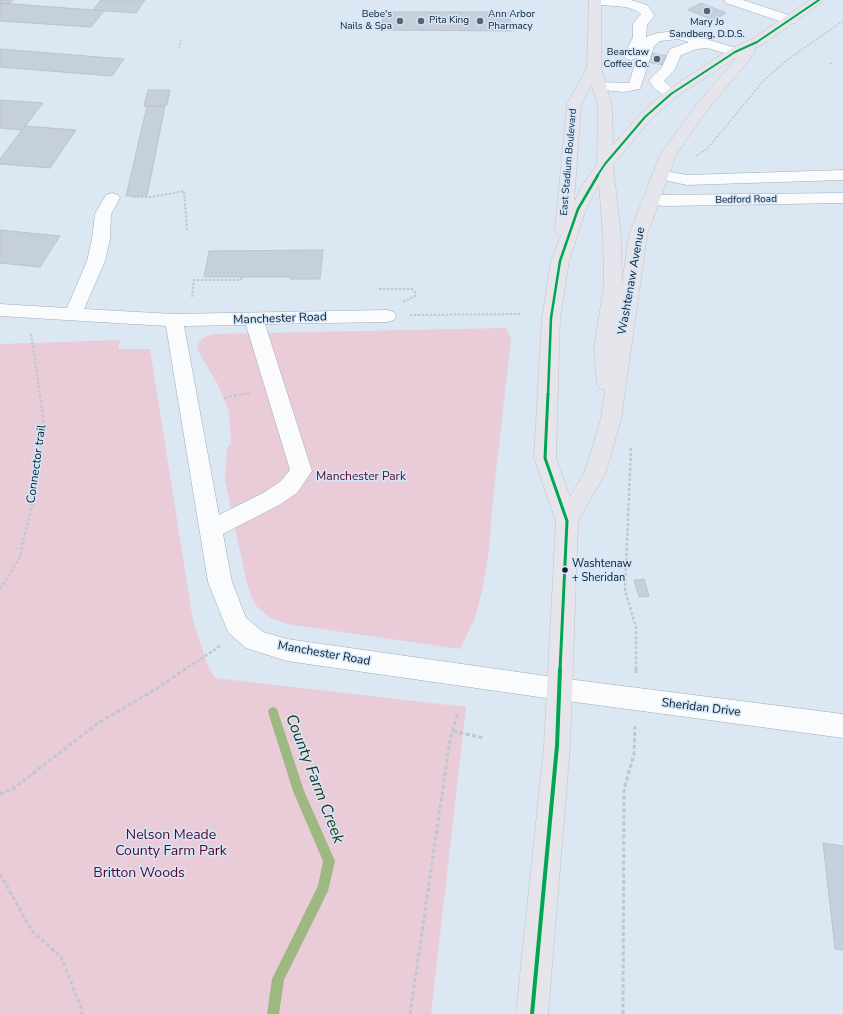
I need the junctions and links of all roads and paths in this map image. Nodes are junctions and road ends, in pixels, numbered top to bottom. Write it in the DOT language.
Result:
graph roads {
  1 [pos="730,0"];
  2 [pos="819,0"];
  3 [pos="595,1"];
  4 [pos="790,20"];
  5 [pos="843,21"];
  6 [pos="181,39"];
  7 [pos="757,42"];
  8 [pos="643,44"];
  9 [pos="710,44"];
  10 [pos="179,48"];
  11 [pos="735,52"];
  12 [pos="833,62"];
  13 [pos="830,64"];
  14 [pos="594,68"];
  15 [pos="599,86"];
  16 [pos="670,94"];
  17 [pos="693,158"];
  18 [pos="605,164"];
  19 [pos="660,175"];
  20 [pos="843,176"];
  21 [pos="112,198"];
  22 [pos="843,198"];
  23 [pos="650,200"];
  24 [pos="187,230"];
  25 [pos="560,261"];
  26 [pos="242,277"];
  27 [pos="379,289"];
  28 [pos="192,297"];
  29 [pos="402,303"];
  30 [pos="0,310"];
  31 [pos="73,314"];
  32 [pos="520,314"];
  33 [pos="395,316"];
  34 [pos="174,320"];
  35 [pos="254,320"];
  36 [pos="31,333"];
  37 [pos="611,419"];
  38 [pos="631,440"];
  39 [pos="567,521"];
  40 [pos="210,530"];
  41 [pos="0,589"];
  42 [pos="244,631"];
  43 [pos="636,670"];
  44 [pos="560,689"];
  45 [pos="458,712"];
  46 [pos="635,725"];
  47 [pos="843,726"];
  48 [pos="453,731"];
  49 [pos="484,738"];
  50 [pos="0,794"];
  51 [pos="0,874"];
  52 [pos="82,1014"];
  53 [pos="410,1014"];
  54 [pos="532,1014"];
  55 [pos="623,1014"];
  1 -- 4 [label="street"];
  2 -- 4 [label="main road, Washtenaw Avenue"];
  3 -- 8 [label="street"];
  3 -- 14 [label="main road, East Stadium Boulevard"];
  4 -- 7 [label="main road, Washtenaw Avenue"];
  5 -- 17 [label="path"];
  6 -- 10 [label="path"];
  7 -- 11 [label="main road, Washtenaw Avenue"];
  7 -- 19 [label="main road, Washtenaw Avenue"];
  8 -- 9 [label="street"];
  8 -- 15 [label="street"];
  9 -- 11 [label="street"];
  9 -- 16 [label="street"];
  11 -- 16 [label="main road, Washtenaw Avenue"];
  12 -- 13 [label="path"];
  14 -- 15 [label="main road, East Stadium Boulevard"];
  14 -- 25 [label="main road, East Stadium Boulevard"];
  15 -- 18 [label="main road, East Stadium Boulevard"];
  16 -- 18 [label="main road, Washtenaw Avenue"];
  18 -- 25 [label="main road, Washtenaw Avenue"];
  18 -- 37 [label="main road, East Stadium Boulevard"];
  19 -- 20 [label="street, Bedford Road"];
  19 -- 23 [label="main road, Washtenaw Avenue"];
  21 -- 24 [label="path"];
  21 -- 31 [label="street"];
  22 -- 23 [label="street, Bedford Road"];
  23 -- 37 [label="main road, Washtenaw Avenue"];
  25 -- 39 [label="main road, Washtenaw Avenue"];
  26 -- 28 [label="path"];
  27 -- 29 [label="path"];
  30 -- 31 [label="street, Manchester Road"];
  31 -- 34 [label="street, Manchester Road"];
  32 -- 33 [label="path"];
  33 -- 35 [label="street, Manchester Road"];
  34 -- 35 [label="street, Manchester Road"];
  34 -- 40 [label="street, Manchester Road"];
  35 -- 40 [label="street"];
  36 -- 41 [label="path, Connector trail"];
  37 -- 39 [label="main road, Washtenaw Avenue"];
  38 -- 43 [label="path"];
  39 -- 44 [label="main road, Washtenaw Avenue"];
  40 -- 42 [label="street, Manchester Road"];
  42 -- 44 [label="street, Manchester Road"];
  42 -- 50 [label="path"];
  44 -- 47 [label="street, Sheridan Drive"];
  44 -- 54 [label="main road, Washtenaw Avenue"];
  45 -- 48 [label="path"];
  46 -- 55 [label="path"];
  48 -- 49 [label="path"];
  48 -- 53 [label="path"];
  51 -- 52 [label="path"];
}
